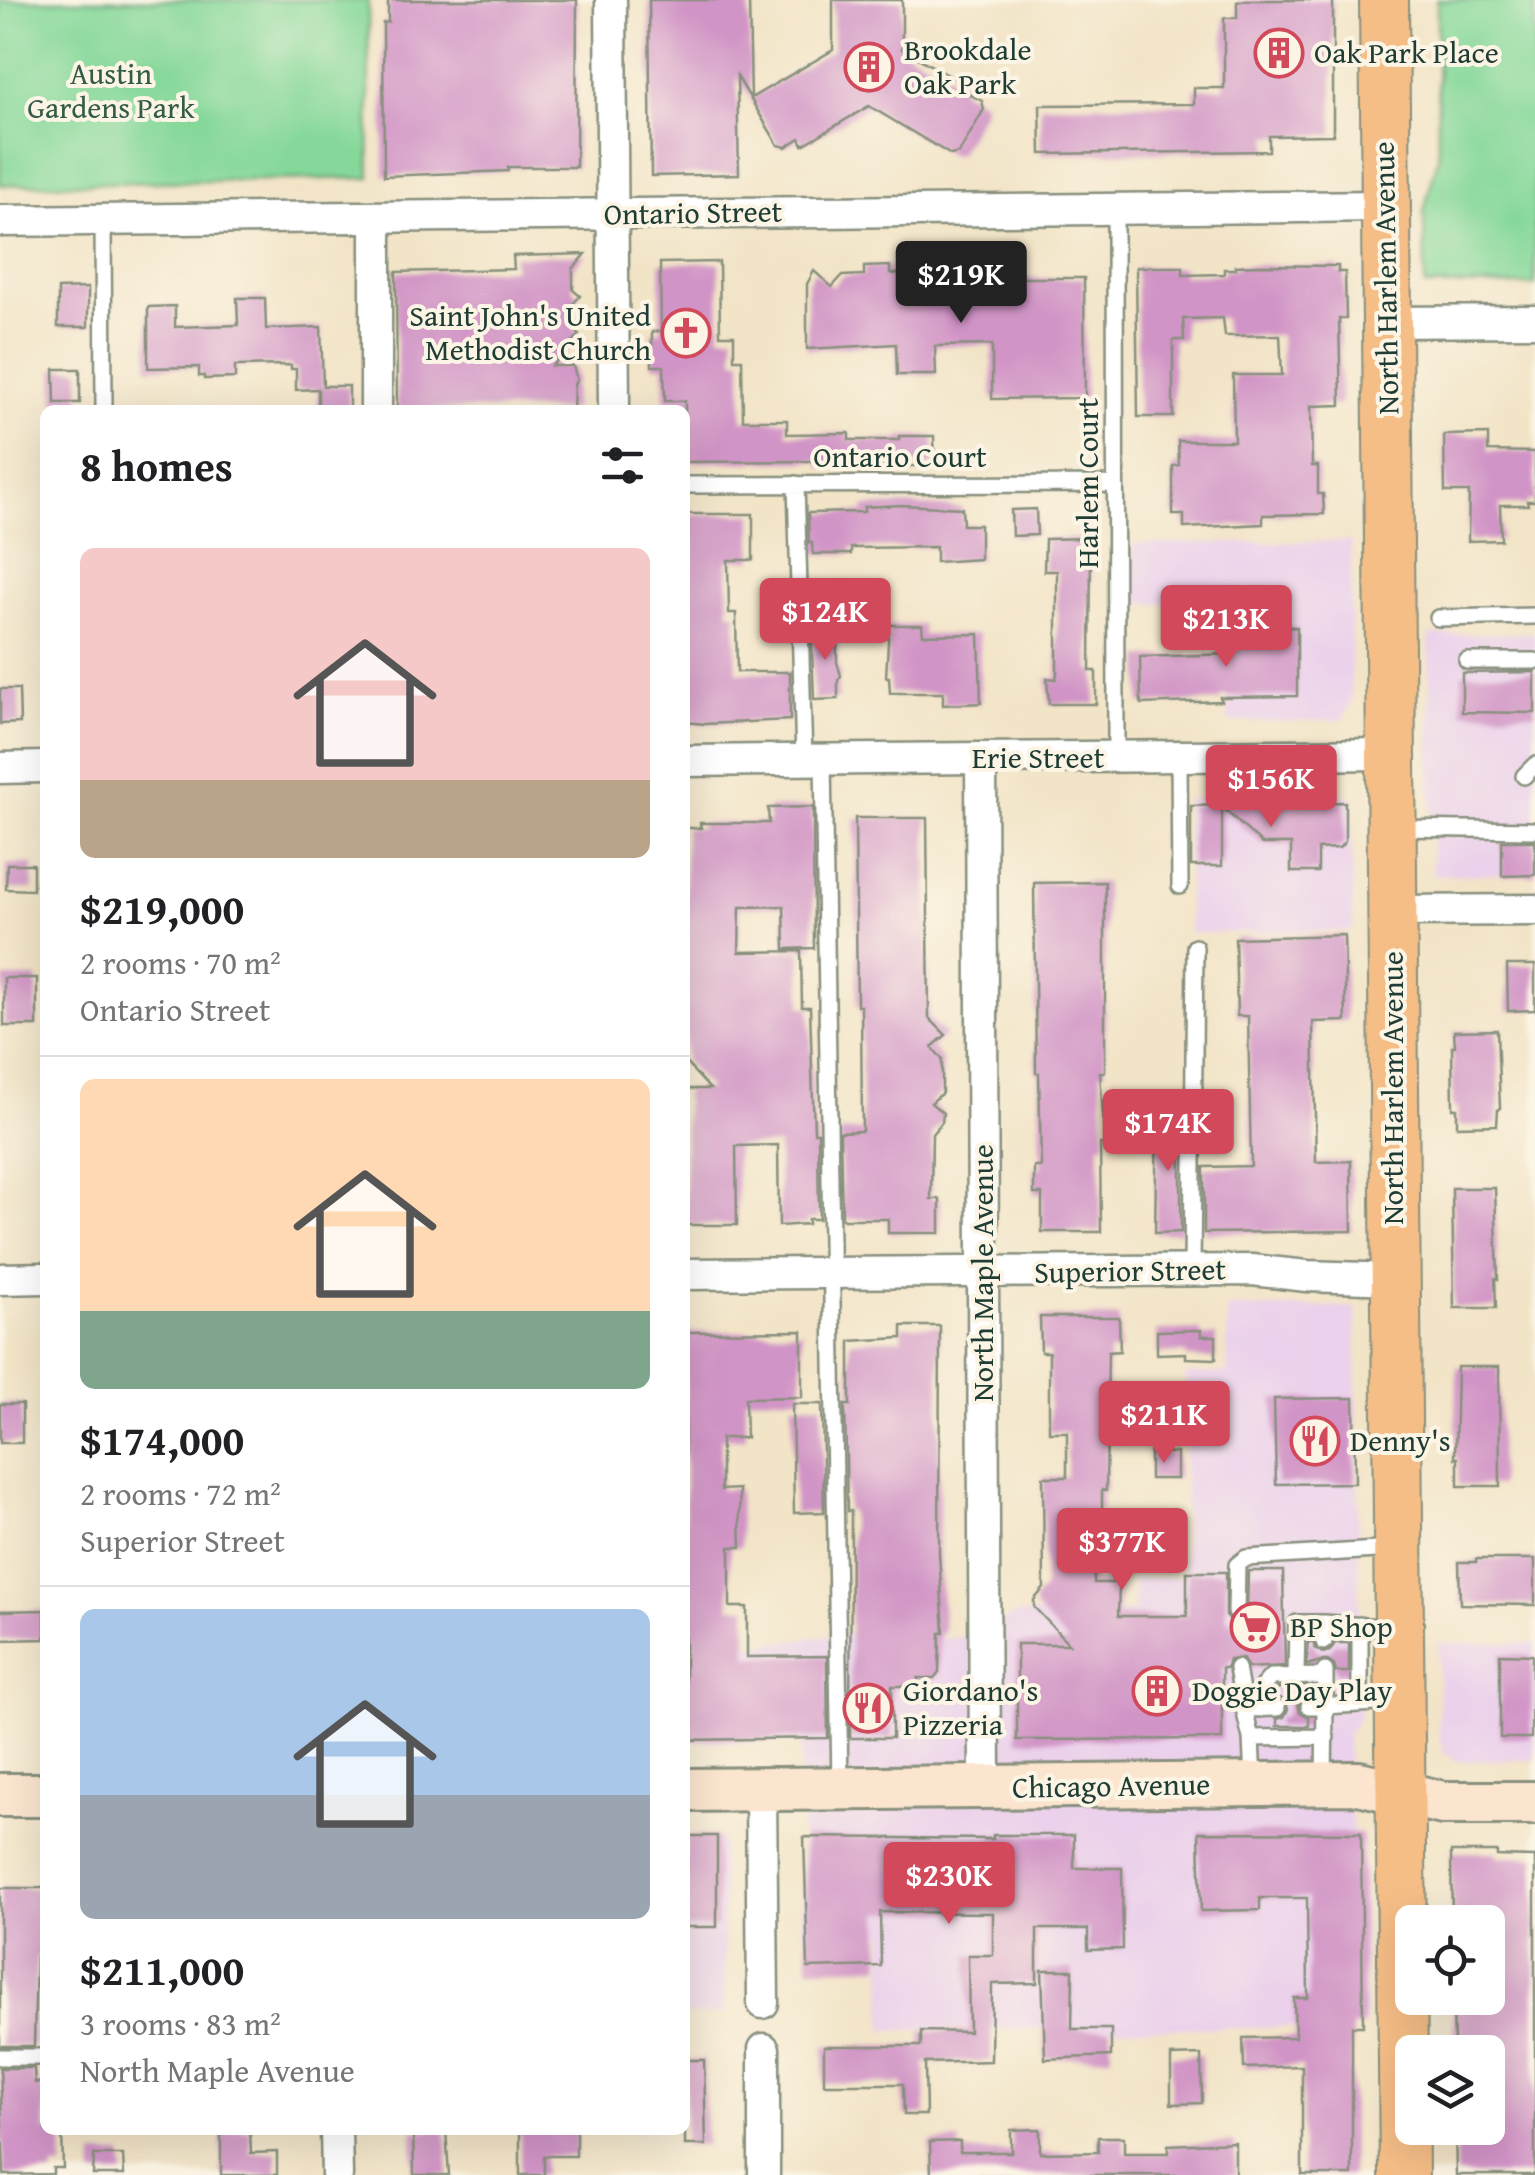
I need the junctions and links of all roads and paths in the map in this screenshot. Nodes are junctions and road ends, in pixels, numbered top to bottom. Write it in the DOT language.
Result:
graph roads {
  1 [pos="611,0"];
  2 [pos="1384,0"];
  3 [pos="1386,206"];
  4 [pos="1115,208"];
  5 [pos="613,214"];
  6 [pos="376,216"];
  7 [pos="0,220"];
  8 [pos="103,220"];
  9 [pos="1535,320"];
  10 [pos="1387,322"];
  11 [pos="104,405"];
  12 [pos="376,405"];
  13 [pos="614,405"];
  14 [pos="796,484"];
  15 [pos="1116,484"];
  16 [pos="690,485"];
  17 [pos="1535,616"];
  18 [pos="1438,618"];
  19 [pos="1467,661"];
  20 [pos="1535,661"];
  21 [pos="1390,754"];
  22 [pos="1179,756"];
  23 [pos="1116,757"];
  24 [pos="981,758"];
  25 [pos="813,760"];
  26 [pos="690,761"];
  27 [pos="0,768"];
  28 [pos="40,768"];
  29 [pos="1391,828"];
  30 [pos="1535,830"];
  31 [pos="1180,886"];
  32 [pos="1535,910"];
  33 [pos="1392,911"];
  34 [pos="1196,947"];
  35 [pos="983,1272"];
  36 [pos="1192,1272"];
  37 [pos="831,1273"];
  38 [pos="690,1274"];
  39 [pos="0,1278"];
  40 [pos="40,1278"];
  41 [pos="1395,1279"];
  42 [pos="1397,1549"];
  43 [pos="1236,1612"];
  44 [pos="1324,1623"];
  45 [pos="1379,1627"];
  46 [pos="1324,1642"];
  47 [pos="1237,1668"];
  48 [pos="1296,1677"];
  49 [pos="1380,1703"];
  50 [pos="1317,1706"];
  51 [pos="1260,1708"];
  52 [pos="1326,1737"];
  53 [pos="1251,1738"];
  54 [pos="1253,1784"];
  55 [pos="1324,1784"];
  56 [pos="984,1788"];
  57 [pos="840,1789"];
  58 [pos="690,1790"];
  59 [pos="761,1790"];
  60 [pos="1400,1790"];
  61 [pos="0,1795"];
  62 [pos="40,1795"];
  63 [pos="1535,1803"];
  64 [pos="763,2004"];
  65 [pos="764,2049"];
  66 [pos="0,2057"];
  67 [pos="40,2057"];
  68 [pos="336,2135"];
  69 [pos="337,2175"];
  70 [pos="764,2175"];
  71 [pos="1404,2175"];
  1 -- 5 [label="street"];
  2 -- 3 [label="main road, North Harlem Avenue"];
  3 -- 4 [label="street, Ontario Street"];
  3 -- 10 [label="main road, North Harlem Avenue"];
  4 -- 5 [label="street, Ontario Street"];
  4 -- 15 [label="lane, Harlem Court"];
  5 -- 6 [label="street, Ontario Street"];
  5 -- 13 [label="street"];
  6 -- 8 [label="street, Ontario Street"];
  6 -- 12 [label="street"];
  7 -- 8 [label="street, Ontario Street"];
  8 -- 11 [label="lane"];
  9 -- 10 [label="street"];
  10 -- 21 [label="main road, North Harlem Avenue"];
  14 -- 15 [label="lane, Ontario Court"];
  14 -- 16 [label="lane, Ontario Court"];
  14 -- 25 [label="lane"];
  15 -- 23 [label="lane, Harlem Court"];
  17 -- 18 [label="lane"];
  19 -- 20 [label="lane"];
  21 -- 22 [label="street, Erie Street"];
  21 -- 29 [label="main road, North Harlem Avenue"];
  22 -- 23 [label="street, Erie Street"];
  22 -- 31 [label="lane"];
  23 -- 24 [label="street, Erie Street"];
  24 -- 25 [label="street, Erie Street"];
  24 -- 35 [label="street, North Maple Avenue"];
  25 -- 26 [label="street, Erie Street"];
  25 -- 37 [label="lane"];
  27 -- 28 [label="street"];
  29 -- 30 [label="lane"];
  29 -- 33 [label="main road, North Harlem Avenue"];
  32 -- 33 [label="street"];
  33 -- 41 [label="main road, North Harlem Avenue"];
  34 -- 36 [label="lane"];
  35 -- 36 [label="street, Superior Street"];
  35 -- 37 [label="street, Superior Street"];
  35 -- 56 [label="street, North Maple Avenue"];
  36 -- 41 [label="street, Superior Street"];
  37 -- 38 [label="street, Superior Street"];
  37 -- 57 [label="lane"];
  39 -- 40 [label="street"];
  41 -- 42 [label="main road, North Harlem Avenue"];
  42 -- 43 [label="lane"];
  42 -- 45 [label="main road, North Harlem Avenue"];
  44 -- 45 [label="lane"];
  44 -- 46 [label="lane"];
  44 -- 48 [label="lane"];
  45 -- 49 [label="main road, North Harlem Avenue"];
  47 -- 51 [label="lane"];
  48 -- 50 [label="lane"];
  48 -- 51 [label="lane"];
  49 -- 50 [label="lane"];
  49 -- 60 [label="main road, North Harlem Avenue"];
  50 -- 52 [label="lane"];
  51 -- 53 [label="lane"];
  52 -- 53 [label="lane"];
  52 -- 55 [label="lane"];
  53 -- 54 [label="lane"];
  54 -- 55 [label="main road, Chicago Avenue"];
  54 -- 56 [label="main road, Chicago Avenue"];
  55 -- 60 [label="main road, Chicago Avenue"];
  56 -- 57 [label="main road, Chicago Avenue"];
  57 -- 59 [label="main road, Chicago Avenue"];
  58 -- 59 [label="main road, Chicago Avenue"];
  59 -- 64 [label="street"];
  60 -- 63 [label="main road, Chicago Avenue"];
  60 -- 71 [label="main road, North Harlem Avenue"];
  61 -- 62 [label="main road"];
  65 -- 70 [label="street"];
  66 -- 67 [label="lane"];
  68 -- 69 [label="street"];
}
